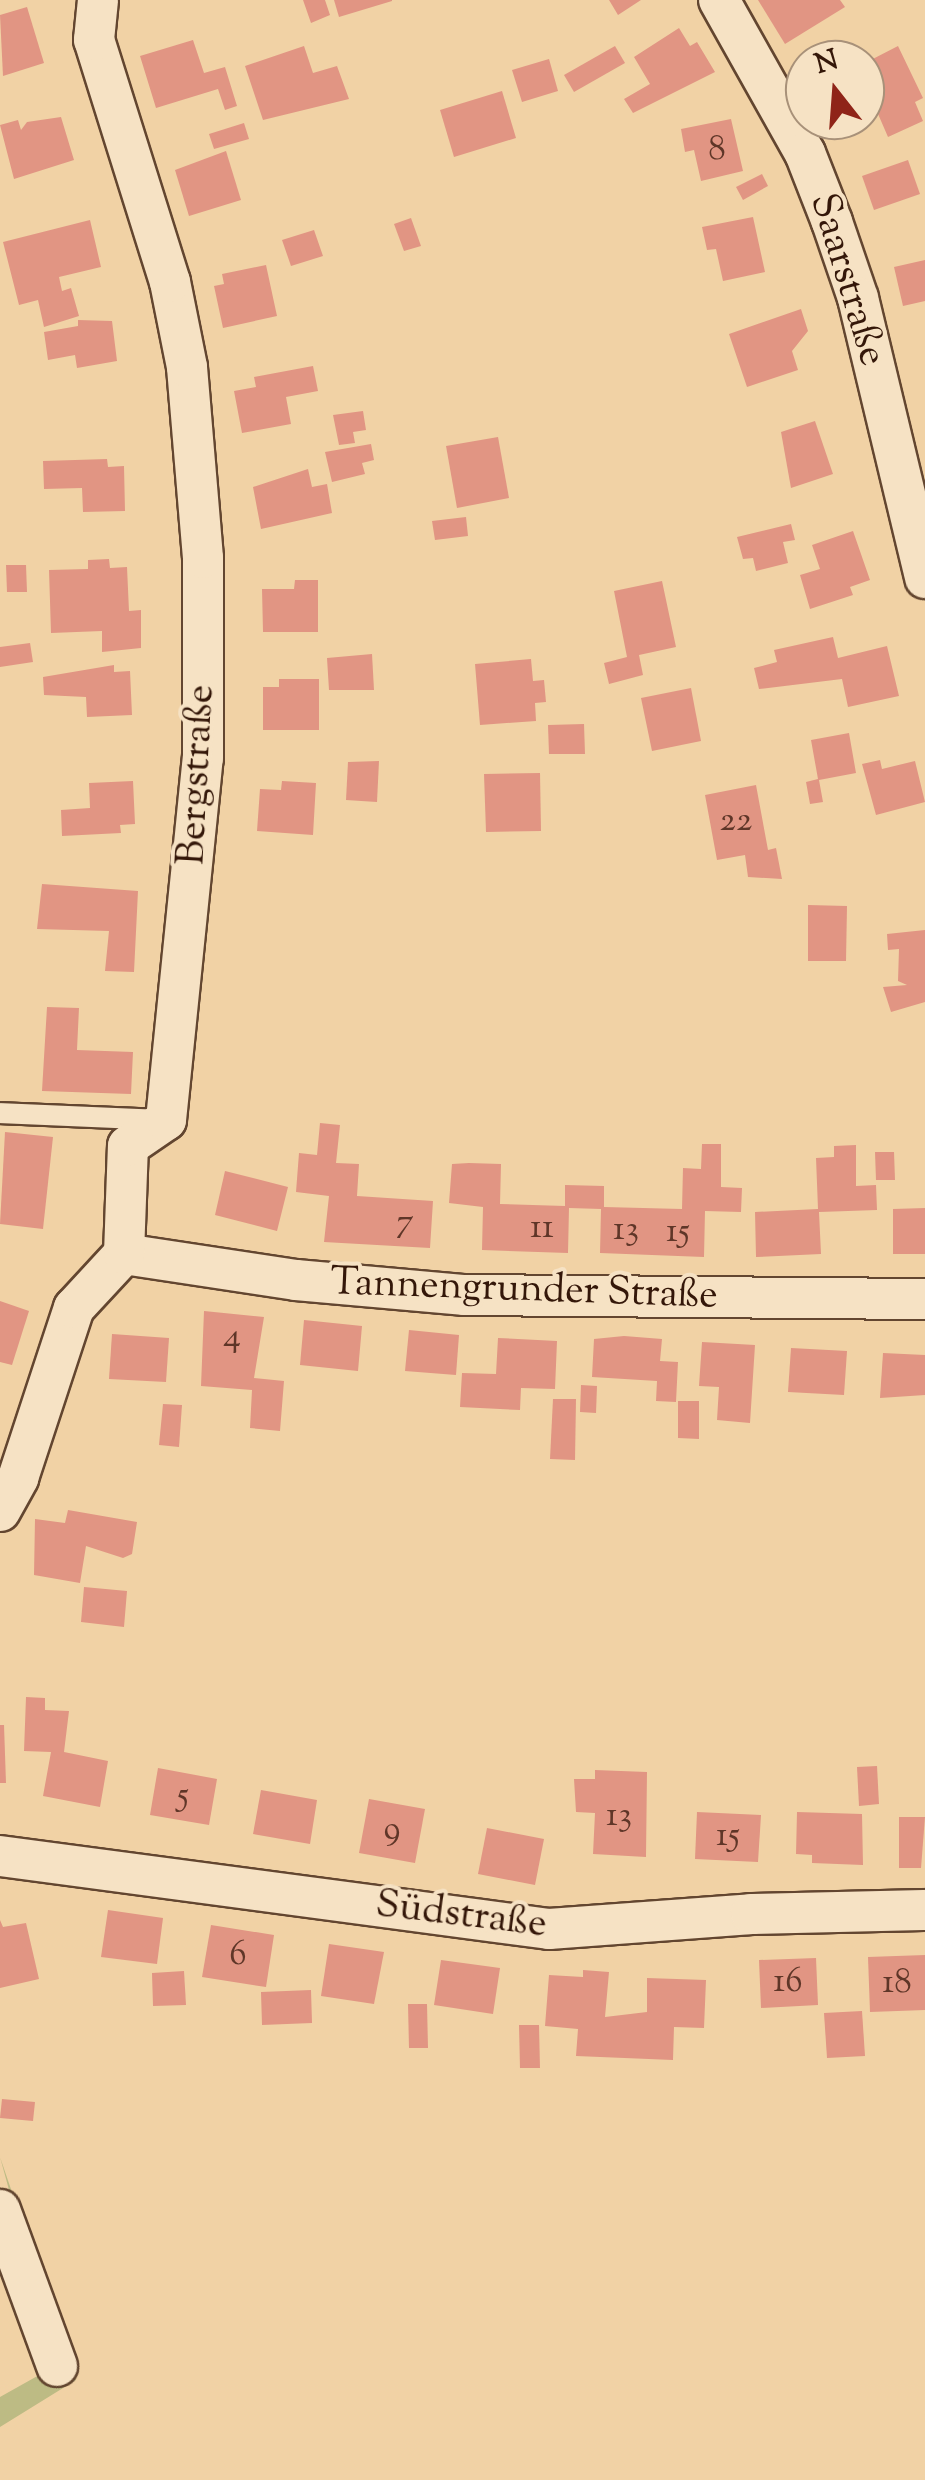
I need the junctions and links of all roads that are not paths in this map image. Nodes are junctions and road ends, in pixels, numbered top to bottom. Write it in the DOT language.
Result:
graph roads {
  1 [pos="98,0"];
  2 [pos="719,0"];
  3 [pos="925,578"];
  4 [pos="0,1113"];
  5 [pos="166,1120"];
  6 [pos="124,1254"];
  7 [pos="925,1299"];
  8 [pos="0,1511"];
  9 [pos="0,1856"];
  10 [pos="925,1910"];
  11 [pos="0,2210"];
  12 [pos="57,2366"];
  1 -- 5 [label="street, Bergstraße"];
  2 -- 3 [label="street, Saarstraße"];
  4 -- 5 [label="lane"];
  5 -- 6 [label="street"];
  6 -- 7 [label="street, Tannengrunder Straße"];
  6 -- 8 [label="street"];
  9 -- 10 [label="street, Südstraße"];
  11 -- 12 [label="street"];
}
